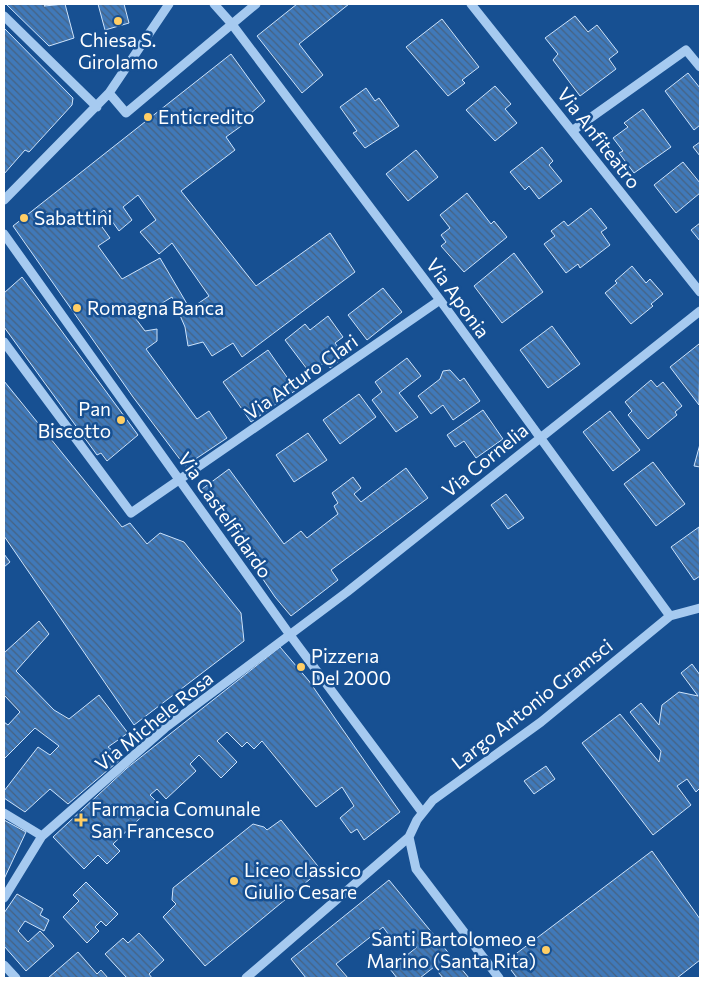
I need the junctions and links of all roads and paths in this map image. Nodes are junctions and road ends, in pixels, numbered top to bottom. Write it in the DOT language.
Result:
graph roads {
  1 [pos="169,4"];
  2 [pos="214,4"];
  3 [pos="256,4"];
  4 [pos="471,4"];
  5 [pos="4,16"];
  6 [pos="231,23"];
  7 [pos="700,67"];
  8 [pos="109,93"];
  9 [pos="97,107"];
  10 [pos="572,131"];
  11 [pos="4,200"];
  12 [pos="4,234"];
  13 [pos="700,292"];
  14 [pos="440,300"];
  15 [pos="700,311"];
  16 [pos="4,342"];
  17 [pos="538,438"];
  18 [pos="180,480"];
  19 [pos="700,608"];
  20 [pos="670,616"];
  21 [pos="290,635"];
  22 [pos="4,813"];
  23 [pos="419,816"];
  24 [pos="42,836"];
  25 [pos="409,837"];
  26 [pos="4,898"];
  27 [pos="4,965"];
  28 [pos="16,978"];
  29 [pos="246,978"];
  30 [pos="499,978"];
  1 -- 8 [label="street"];
  2 -- 6 [label="street, Via Aponia"];
  3 -- 6 [label="street"];
  4 -- 10 [label="street, Via Anfiteatro"];
  5 -- 9 [label="street"];
  6 -- 8 [label="street"];
  6 -- 14 [label="street, Via Aponia"];
  7 -- 10 [label="street"];
  8 -- 9 [label="street"];
  9 -- 11 [label="street"];
  10 -- 13 [label="street, Via Anfiteatro"];
  12 -- 18 [label="street, Via Castelfidardo"];
  14 -- 17 [label="street, Via Aponia"];
  14 -- 18 [label="street, Via Arturo Clari"];
  15 -- 17 [label="street, Via Cornelia"];
  16 -- 18 [label="street, Via Arturo Clari"];
  17 -- 20 [label="street, Via Aponia"];
  17 -- 21 [label="street, Via Cornelia"];
  18 -- 21 [label="street, Via Castelfidardo"];
  19 -- 20 [label="street"];
  20 -- 23 [label="street, Largo Antonio Gramsci"];
  21 -- 23 [label="street, Via Castelfidardo"];
  21 -- 24 [label="street, Via Michele Rosa"];
  22 -- 24 [label="street"];
  23 -- 25 [label="street"];
  24 -- 26 [label="street, Via Michele Rosa"];
  25 -- 29 [label="street"];
  25 -- 30 [label="street"];
  27 -- 28 [label="street"];
}
